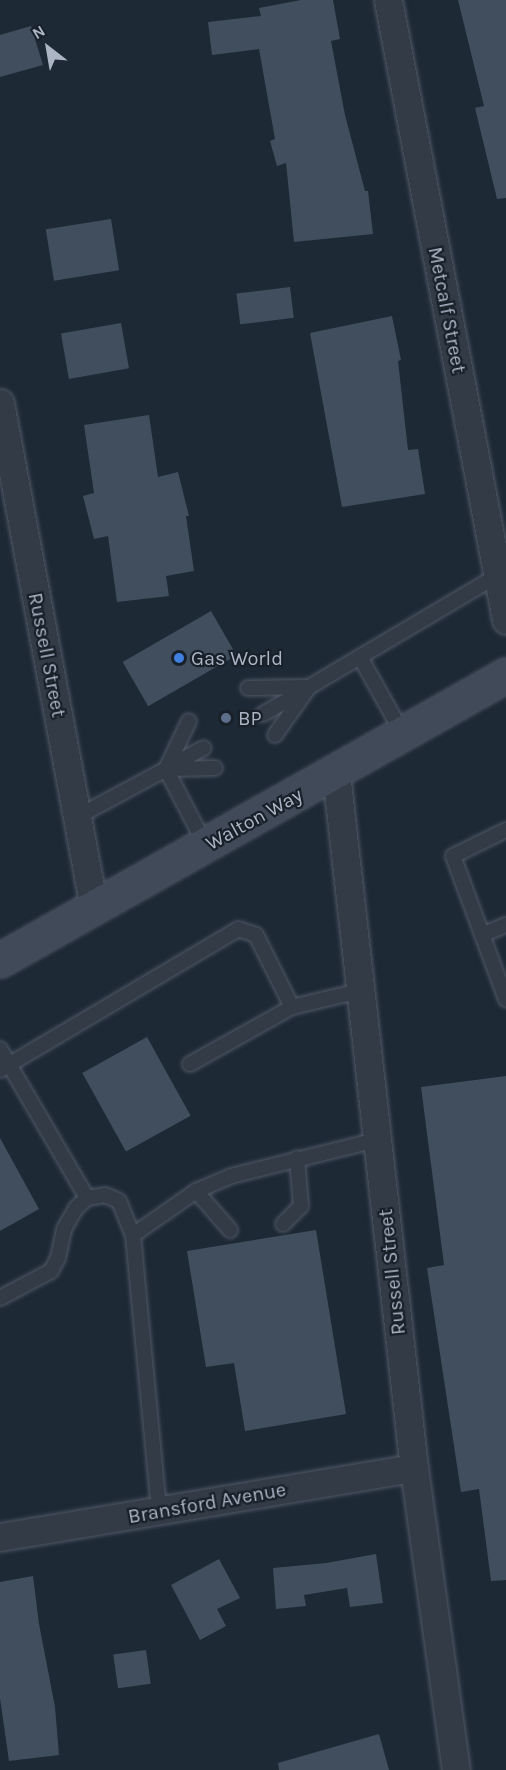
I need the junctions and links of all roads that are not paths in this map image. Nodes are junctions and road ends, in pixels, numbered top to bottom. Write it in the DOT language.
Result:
graph roads {
  1 [pos="388,0"];
  2 [pos="0,403"];
  3 [pos="497,576"];
  4 [pos="506,620"];
  5 [pos="360,657"];
  6 [pos="506,675"];
  7 [pos="309,687"];
  8 [pos="248,688"];
  9 [pos="263,714"];
  10 [pos="189,721"];
  11 [pos="403,734"];
  12 [pos="275,735"];
  13 [pos="204,748"];
  14 [pos="215,768"];
  15 [pos="166,769"];
  16 [pos="336,773"];
  17 [pos="77,817"];
  18 [pos="506,830"];
  19 [pos="206,845"];
  20 [pos="94,908"];
  21 [pos="506,925"];
  22 [pos="482,935"];
  23 [pos="0,960"];
  24 [pos="359,992"];
  25 [pos="506,999"];
  26 [pos="292,1007"];
  27 [pos="0,1049"];
  28 [pos="190,1064"];
  29 [pos="5,1068"];
  30 [pos="377,1140"];
  31 [pos="297,1158"];
  32 [pos="196,1191"];
  33 [pos="87,1198"];
  34 [pos="283,1224"];
  35 [pos="230,1230"];
  36 [pos="133,1234"];
  37 [pos="0,1298"];
  38 [pos="414,1468"];
  39 [pos="159,1511"];
  40 [pos="0,1537"];
  41 [pos="456,1770"];
  1 -- 3 [label="street, Metcalf Street"];
  2 -- 17 [label="street, Russell Street"];
  3 -- 4 [label="street, Metcalf Street"];
  3 -- 5 [label="lane"];
  5 -- 7 [label="lane"];
  5 -- 11 [label="lane"];
  6 -- 11 [label="main road, Walton Way"];
  7 -- 8 [label="lane"];
  7 -- 9 [label="lane"];
  7 -- 12 [label="lane"];
  10 -- 15 [label="lane"];
  11 -- 16 [label="main road, Walton Way"];
  13 -- 15 [label="lane"];
  14 -- 15 [label="lane"];
  15 -- 17 [label="lane"];
  15 -- 19 [label="lane"];
  16 -- 19 [label="main road, Walton Way"];
  16 -- 24 [label="street, Russell Street"];
  17 -- 20 [label="street, Russell Street"];
  18 -- 22 [label="lane"];
  19 -- 20 [label="main road, Walton Way"];
  20 -- 23 [label="main road, Walton Way"];
  21 -- 22 [label="lane"];
  22 -- 25 [label="lane"];
  24 -- 26 [label="lane"];
  24 -- 30 [label="street, Russell Street"];
  26 -- 28 [label="lane"];
  26 -- 29 [label="lane"];
  27 -- 29 [label="lane"];
  29 -- 33 [label="lane"];
  30 -- 31 [label="lane"];
  30 -- 38 [label="street, Russell Street"];
  31 -- 32 [label="lane"];
  31 -- 34 [label="lane"];
  32 -- 35 [label="lane"];
  32 -- 36 [label="lane"];
  33 -- 36 [label="lane"];
  33 -- 37 [label="lane"];
  36 -- 39 [label="lane"];
  38 -- 39 [label="street, Bransford Avenue"];
  38 -- 41 [label="street, Russell Street"];
  39 -- 40 [label="street, Bransford Avenue"];
}
